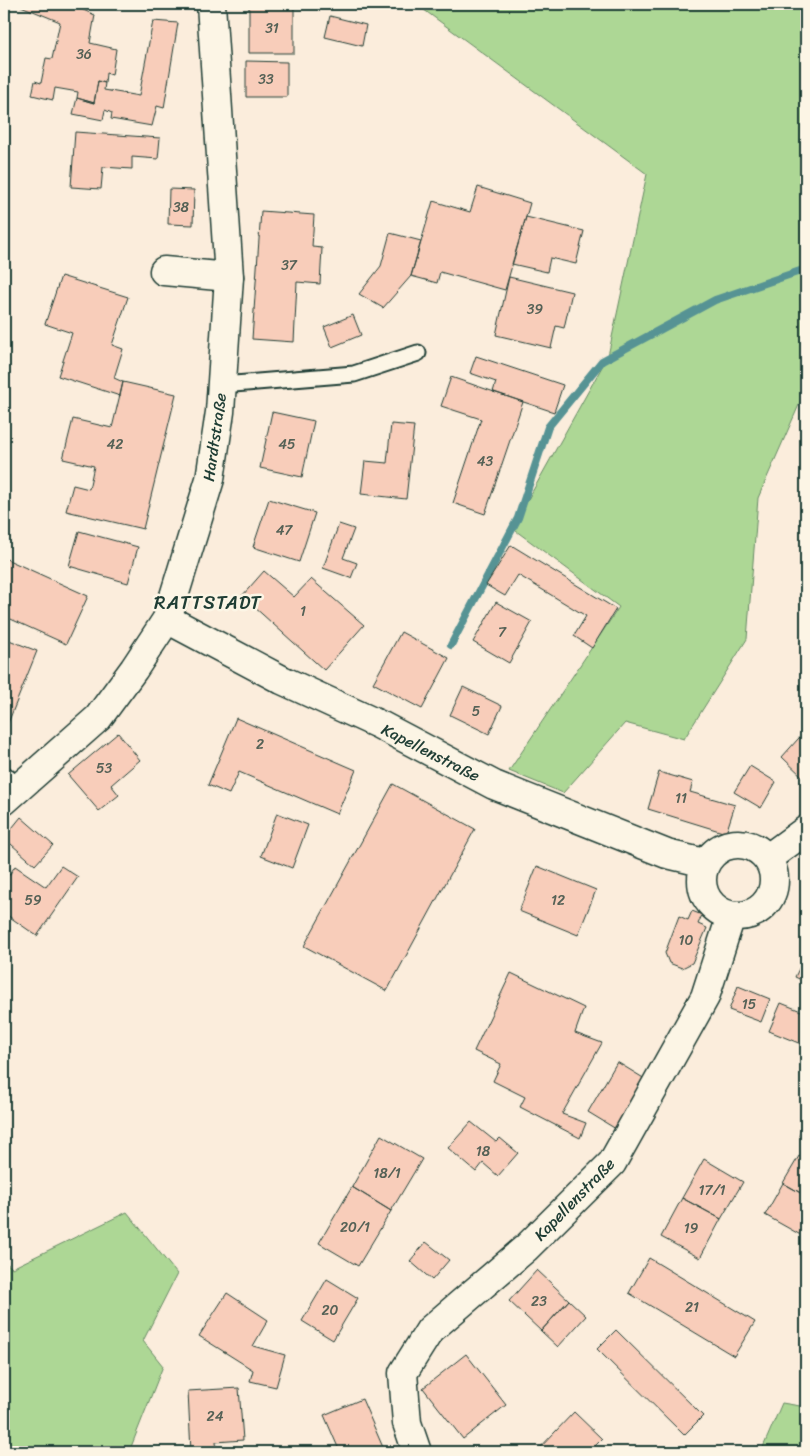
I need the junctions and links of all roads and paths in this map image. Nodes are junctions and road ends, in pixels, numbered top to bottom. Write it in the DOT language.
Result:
graph roads {
  1 [pos="211,4"];
  2 [pos="164,271"];
  3 [pos="229,277"];
  4 [pos="418,353"];
  5 [pos="222,385"];
  6 [pos="167,619"];
  7 [pos="9,787"];
  8 [pos="806,830"];
  9 [pos="768,858"];
  10 [pos="705,863"];
  11 [pos="731,916"];
  12 [pos="417,1452"];
  1 -- 3 [label="street, Hardtstraße"];
  2 -- 3 [label="street"];
  3 -- 5 [label="street, Hardtstraße"];
  4 -- 5 [label="lane"];
  5 -- 6 [label="street, Hardtstraße"];
  6 -- 7 [label="street, Hardtstraße"];
  6 -- 10 [label="street, Kapellenstraße"];
  8 -- 9 [label="street"];
  9 -- 10 [label="street"];
  9 -- 11 [label="street"];
  10 -- 11 [label="street"];
  11 -- 12 [label="street, Kapellenstraße"];
}
